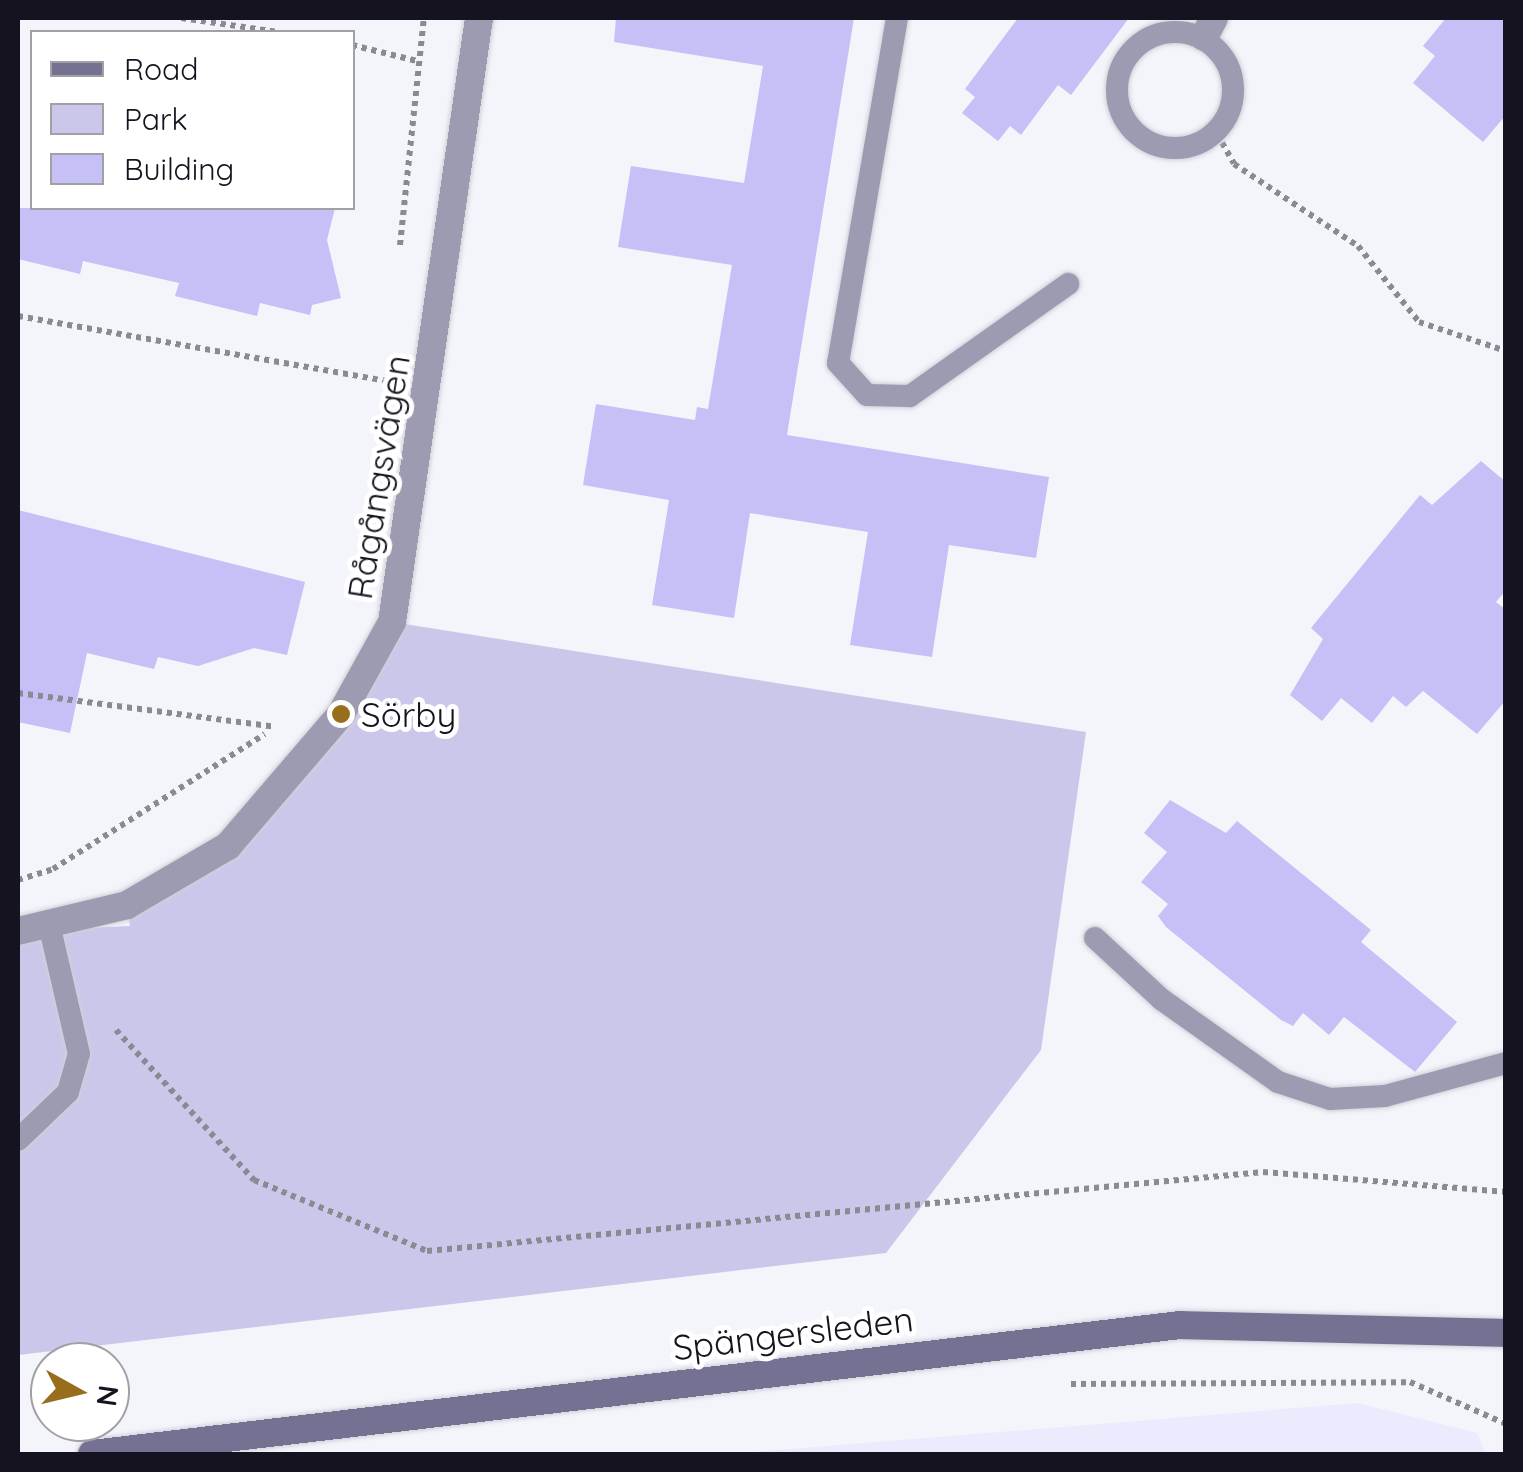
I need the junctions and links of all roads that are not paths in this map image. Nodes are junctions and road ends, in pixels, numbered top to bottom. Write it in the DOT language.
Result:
graph roads {
  1 [pos="479,18"];
  2 [pos="897,18"];
  3 [pos="1209,27"];
  4 [pos="1068,284"];
  5 [pos="50,928"];
  6 [pos="18,931"];
  7 [pos="1095,938"];
  8 [pos="1506,1062"];
  9 [pos="18,1140"];
  10 [pos="1506,1333"];
  11 [pos="92,1454"];
  1 -- 5 [label="street, Rågångsvägen"];
  2 -- 4 [label="lane"];
  3 -- 3 [label="lane"];
  5 -- 6 [label="street, Rågångsvägen"];
  5 -- 9 [label="lane"];
  7 -- 8 [label="lane"];
  10 -- 11 [label="main road, Spängersleden"];
}
